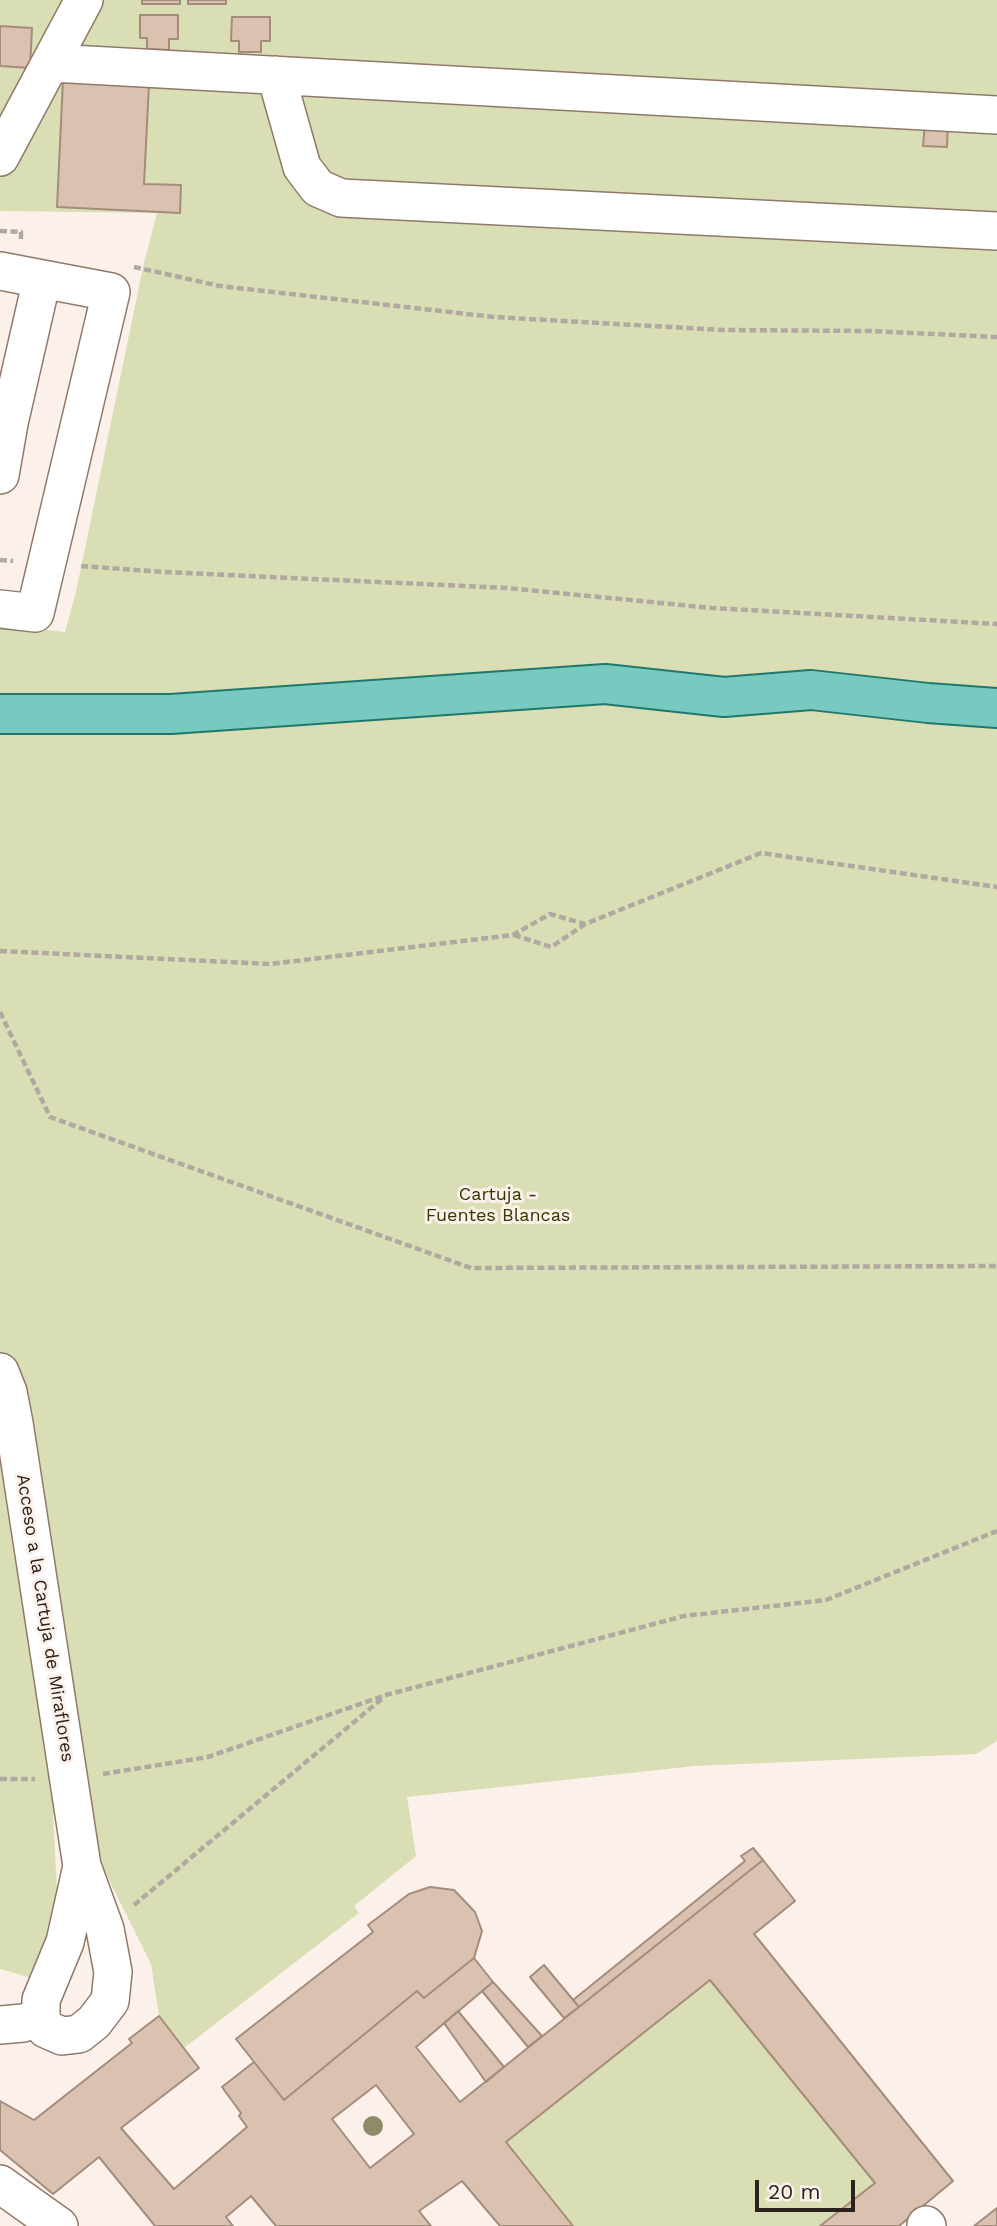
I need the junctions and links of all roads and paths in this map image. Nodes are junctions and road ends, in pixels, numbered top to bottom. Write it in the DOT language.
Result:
graph roads {
  1 [pos="84,0"];
  2 [pos="52,63"];
  3 [pos="276,75"];
  4 [pos="997,115"];
  5 [pos="0,157"];
  6 [pos="997,231"];
  7 [pos="143,267"];
  8 [pos="0,271"];
  9 [pos="42,279"];
  10 [pos="997,337"];
  11 [pos="4,409"];
  12 [pos="0,475"];
  13 [pos="0,560"];
  14 [pos="46,564"];
  15 [pos="0,609"];
  16 [pos="997,624"];
  17 [pos="997,708"];
  18 [pos="0,714"];
  19 [pos="997,887"];
  20 [pos="585,924"];
  21 [pos="513,935"];
  22 [pos="0,951"];
  23 [pos="0,1013"];
  24 [pos="997,1266"];
  25 [pos="0,1372"];
  26 [pos="997,1531"];
  27 [pos="386,1695"];
  28 [pos="70,1779"];
  29 [pos="82,1866"];
  30 [pos="105,1929"];
  31 [pos="41,2018"];
  32 [pos="0,2025"];
  33 [pos="0,2184"];
  34 [pos="60,2226"];
  1 -- 2 [label="street"];
  2 -- 3 [label="street"];
  2 -- 5 [label="street"];
  3 -- 4 [label="street"];
  3 -- 6 [label="street"];
  7 -- 10 [label="path"];
  8 -- 9 [label="street"];
  9 -- 11 [label="street"];
  9 -- 14 [label="street"];
  11 -- 12 [label="street"];
  13 -- 14 [label="path"];
  14 -- 15 [label="street"];
  14 -- 16 [label="path"];
  17 -- 18 [label="main road"];
  19 -- 20 [label="path"];
  20 -- 21 [label="path"];
  20 -- 21 [label="path"];
  21 -- 22 [label="path"];
  23 -- 24 [label="path"];
  25 -- 28 [label="street, Acceso a la Cartuja de Miraflores"];
  26 -- 27 [label="path"];
  27 -- 28 [label="path"];
  27 -- 30 [label="path"];
  28 -- 29 [label="street, Acceso a la Cartuja de Miraflores"];
  29 -- 30 [label="street, Acceso a la Cartuja de Miraflores"];
  29 -- 31 [label="street, Acceso a la Cartuja de Miraflores"];
  30 -- 31 [label="street, Acceso a la Cartuja de Miraflores"];
  31 -- 32 [label="street"];
  33 -- 34 [label="street"];
}
